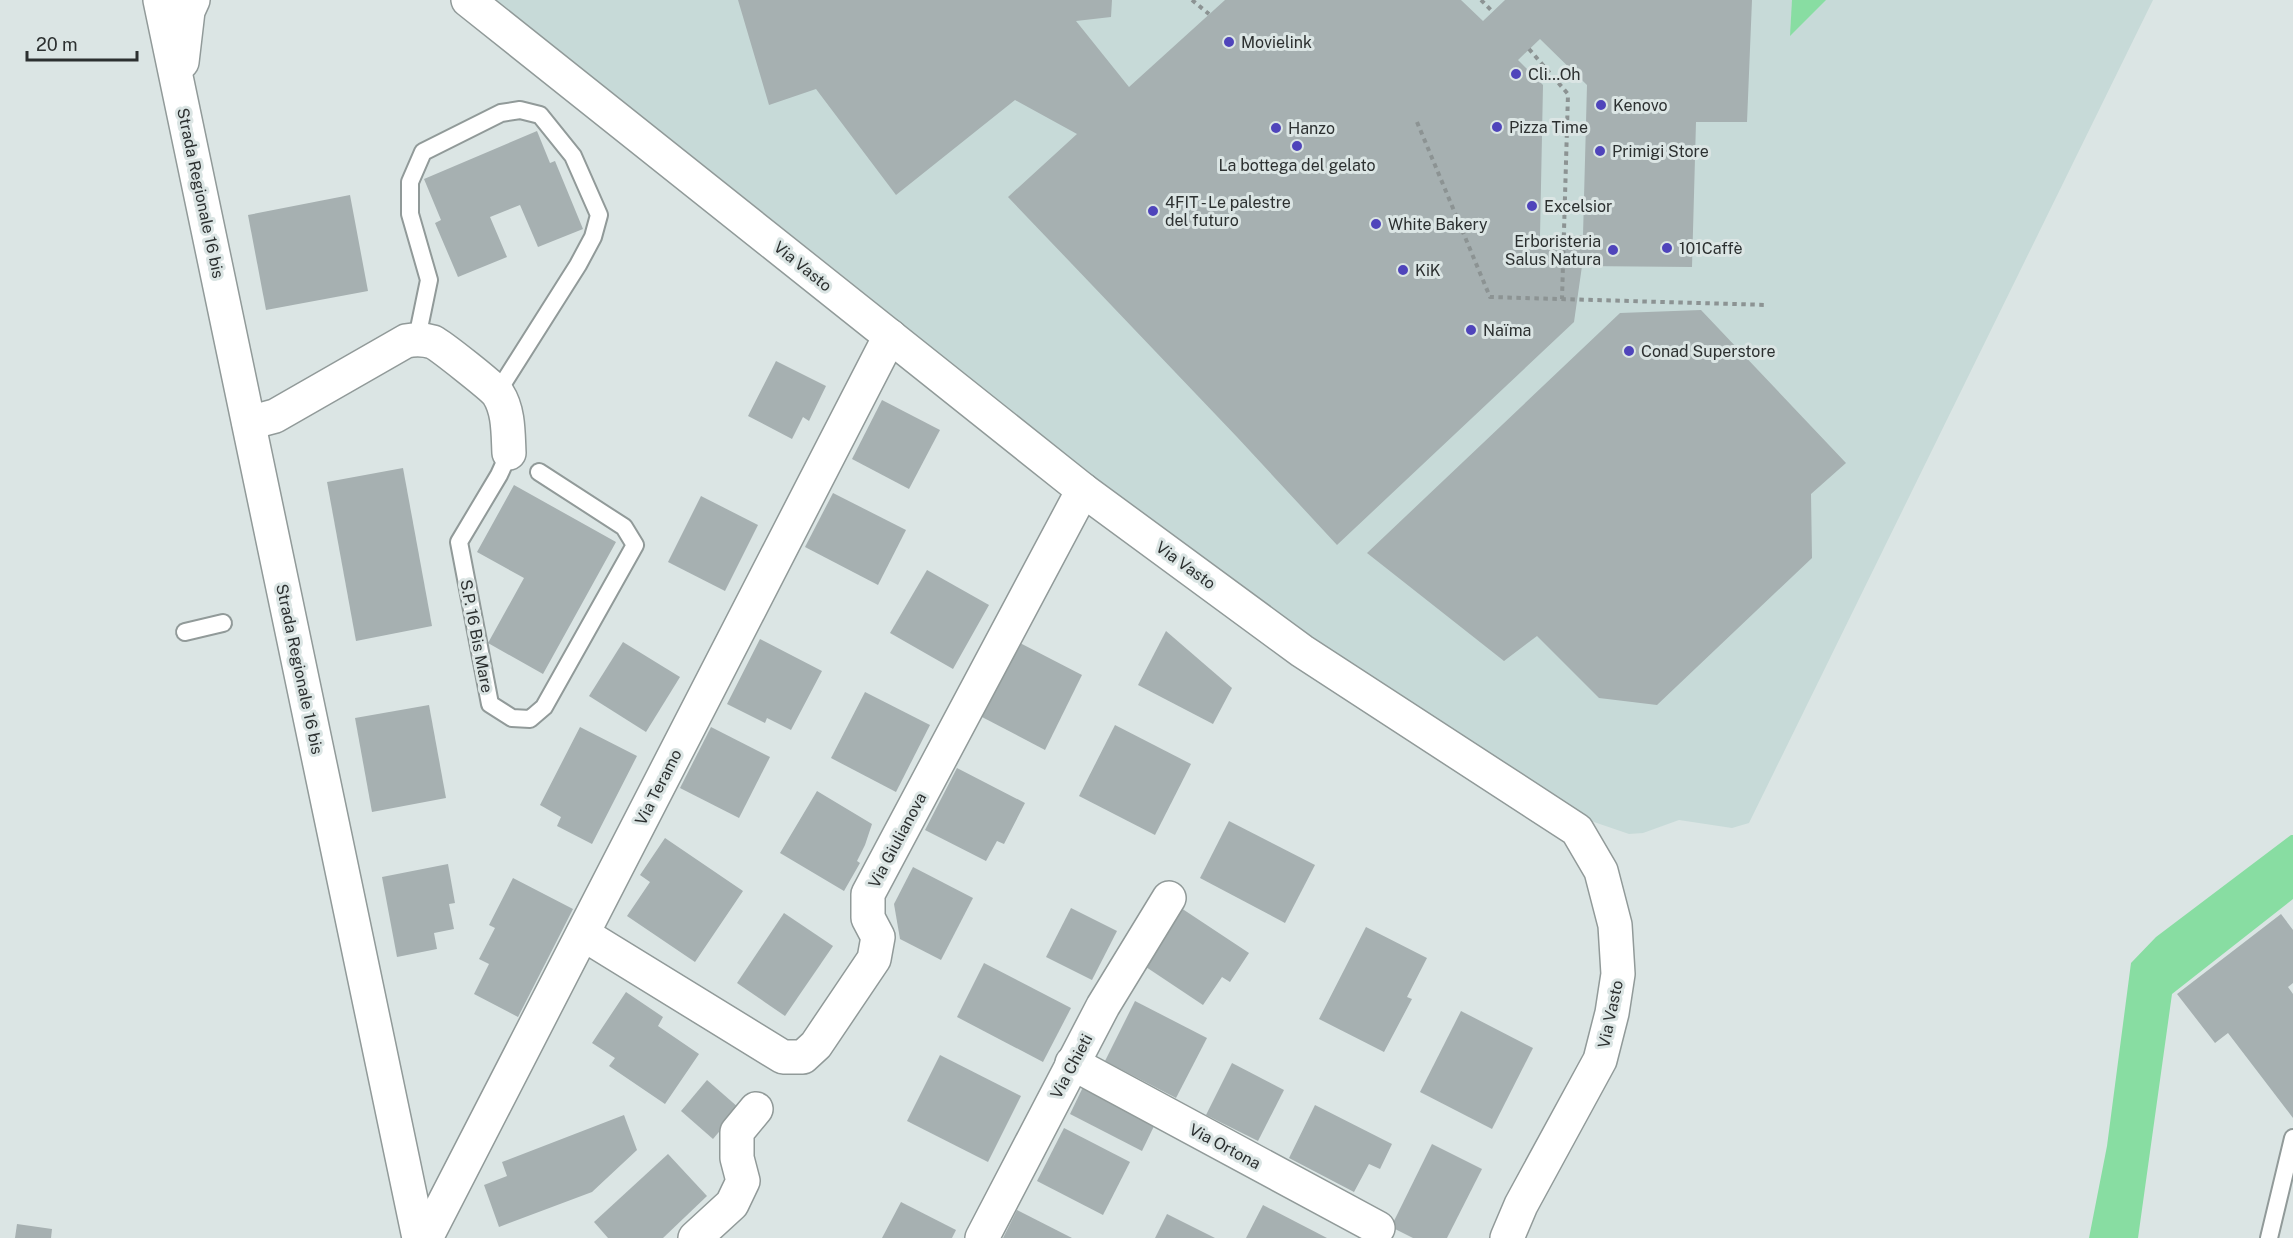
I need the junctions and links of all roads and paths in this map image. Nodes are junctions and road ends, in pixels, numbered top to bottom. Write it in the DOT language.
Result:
graph roads {
  1 [pos="160,0"];
  2 [pos="193,0"];
  3 [pos="468,0"];
  4 [pos="1192,0"];
  5 [pos="1481,0"];
  6 [pos="1493,12"];
  7 [pos="1209,14"];
  8 [pos="1528,50"];
  9 [pos="182,100"];
  10 [pos="1417,122"];
  11 [pos="1562,299"];
  12 [pos="1768,305"];
  13 [pos="890,336"];
  14 [pos="417,338"];
  15 [pos="497,393"];
  16 [pos="249,423"];
  17 [pos="509,453"];
  18 [pos="539,472"];
  19 [pos="1083,490"];
  20 [pos="223,623"];
  21 [pos="184,632"];
  22 [pos="1169,898"];
  23 [pos="583,934"];
  24 [pos="1072,1063"];
  25 [pos="756,1109"];
  26 [pos="2293,1138"];
  27 [pos="1378,1228"];
  28 [pos="418,1238"];
  29 [pos="426,1238"];
  30 [pos="695,1238"];
  31 [pos="982,1238"];
  32 [pos="1507,1238"];
  33 [pos="2269,1238"];
  1 -- 9 [label="street, Strada Regionale 16 bis"];
  2 -- 9 [label="street, Strada Regionale 16 bis"];
  3 -- 13 [label="street, Via Vasto"];
  4 -- 7 [label="path"];
  5 -- 6 [label="path"];
  8 -- 11 [label="path"];
  9 -- 16 [label="street, Strada Regionale 16 bis"];
  10 -- 11 [label="path"];
  11 -- 12 [label="path"];
  13 -- 19 [label="street, Via Vasto"];
  13 -- 23 [label="street, Via Teramo"];
  14 -- 15 [label="street"];
  14 -- 15 [label="lane"];
  14 -- 16 [label="street"];
  15 -- 17 [label="street, S.P. 16 Bis Mare"];
  16 -- 28 [label="street, Strada Regionale 16 bis"];
  17 -- 18 [label="lane, S.P. 16 Bis Mare"];
  19 -- 23 [label="street, Via Giulianova"];
  19 -- 32 [label="street, Via Vasto"];
  20 -- 21 [label="lane"];
  22 -- 24 [label="street, Via Chieti"];
  23 -- 29 [label="street, Via Teramo"];
  24 -- 27 [label="street, Via Ortona"];
  24 -- 31 [label="street, Via Chieti"];
  25 -- 30 [label="street"];
  26 -- 33 [label="lane"];
}
